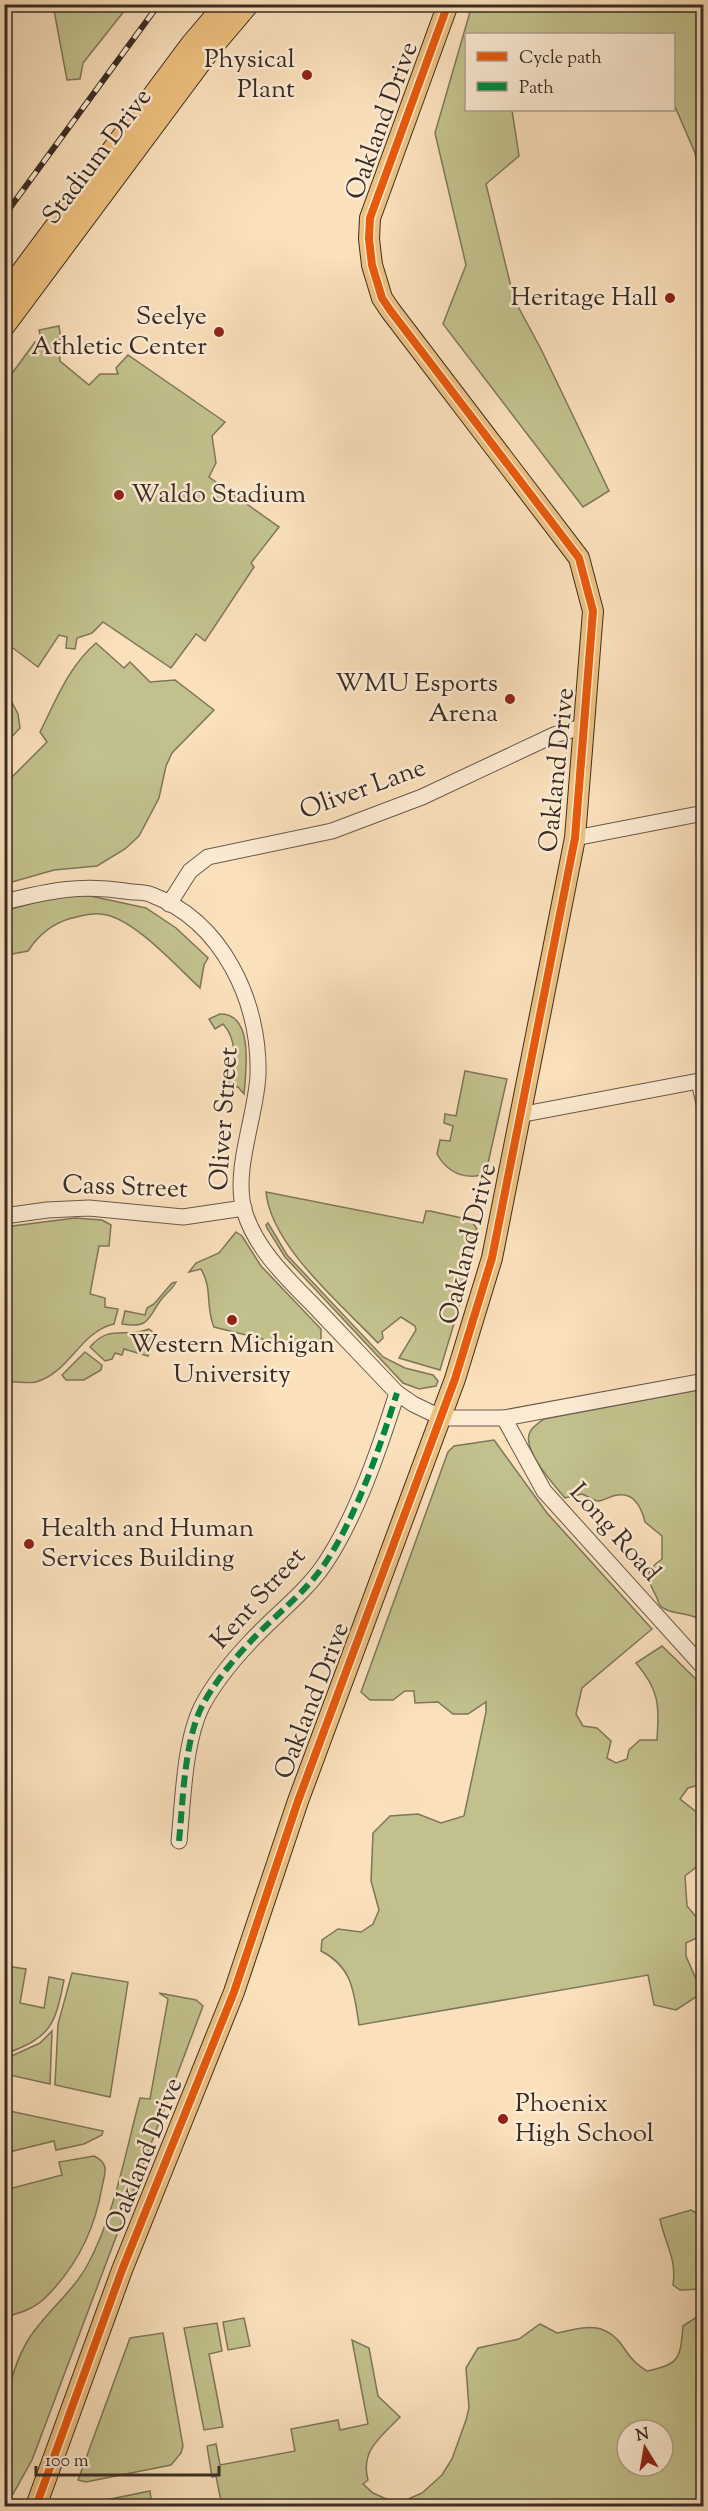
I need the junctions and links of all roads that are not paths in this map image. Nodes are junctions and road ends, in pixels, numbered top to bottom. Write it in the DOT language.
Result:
graph roads {
  1 [pos="249,4"];
  2 [pos="448,4"];
  3 [pos="227,11"];
  4 [pos="4,295"];
  5 [pos="4,327"];
  6 [pos="585,726"];
  7 [pos="704,813"];
  8 [pos="575,838"];
  9 [pos="4,902"];
  10 [pos="169,904"];
  11 [pos="701,1080"];
  12 [pos="704,1104"];
  13 [pos="519,1114"];
  14 [pos="244,1208"];
  15 [pos="4,1216"];
  16 [pos="704,1381"];
  17 [pos="397,1393"];
  18 [pos="442,1418"];
  19 [pos="504,1418"];
  20 [pos="704,1668"];
  21 [pos="179,1841"];
  22 [pos="36,2506"];
  1 -- 3 [label="main road"];
  2 -- 6 [label="main road, Oakland Drive"];
  3 -- 4 [label="main road, Stadium Drive"];
  3 -- 5 [label="main road, Stadium Drive"];
  6 -- 8 [label="main road, Oakland Drive"];
  6 -- 10 [label="street, Oliver Lane"];
  7 -- 8 [label="street"];
  8 -- 13 [label="main road, Oakland Drive"];
  9 -- 10 [label="street, Oliver Street"];
  10 -- 14 [label="street, Oliver Street"];
  11 -- 12 [label="street"];
  11 -- 13 [label="street"];
  13 -- 18 [label="main road, Oakland Drive"];
  14 -- 15 [label="street, Cass Street"];
  14 -- 17 [label="street, Oliver Street"];
  16 -- 19 [label="street"];
  17 -- 18 [label="street, Oliver Street"];
  17 -- 21 [label="street, Kent Street"];
  18 -- 19 [label="street"];
  18 -- 22 [label="main road, Oakland Drive"];
  19 -- 20 [label="street, Long Road"];
}
